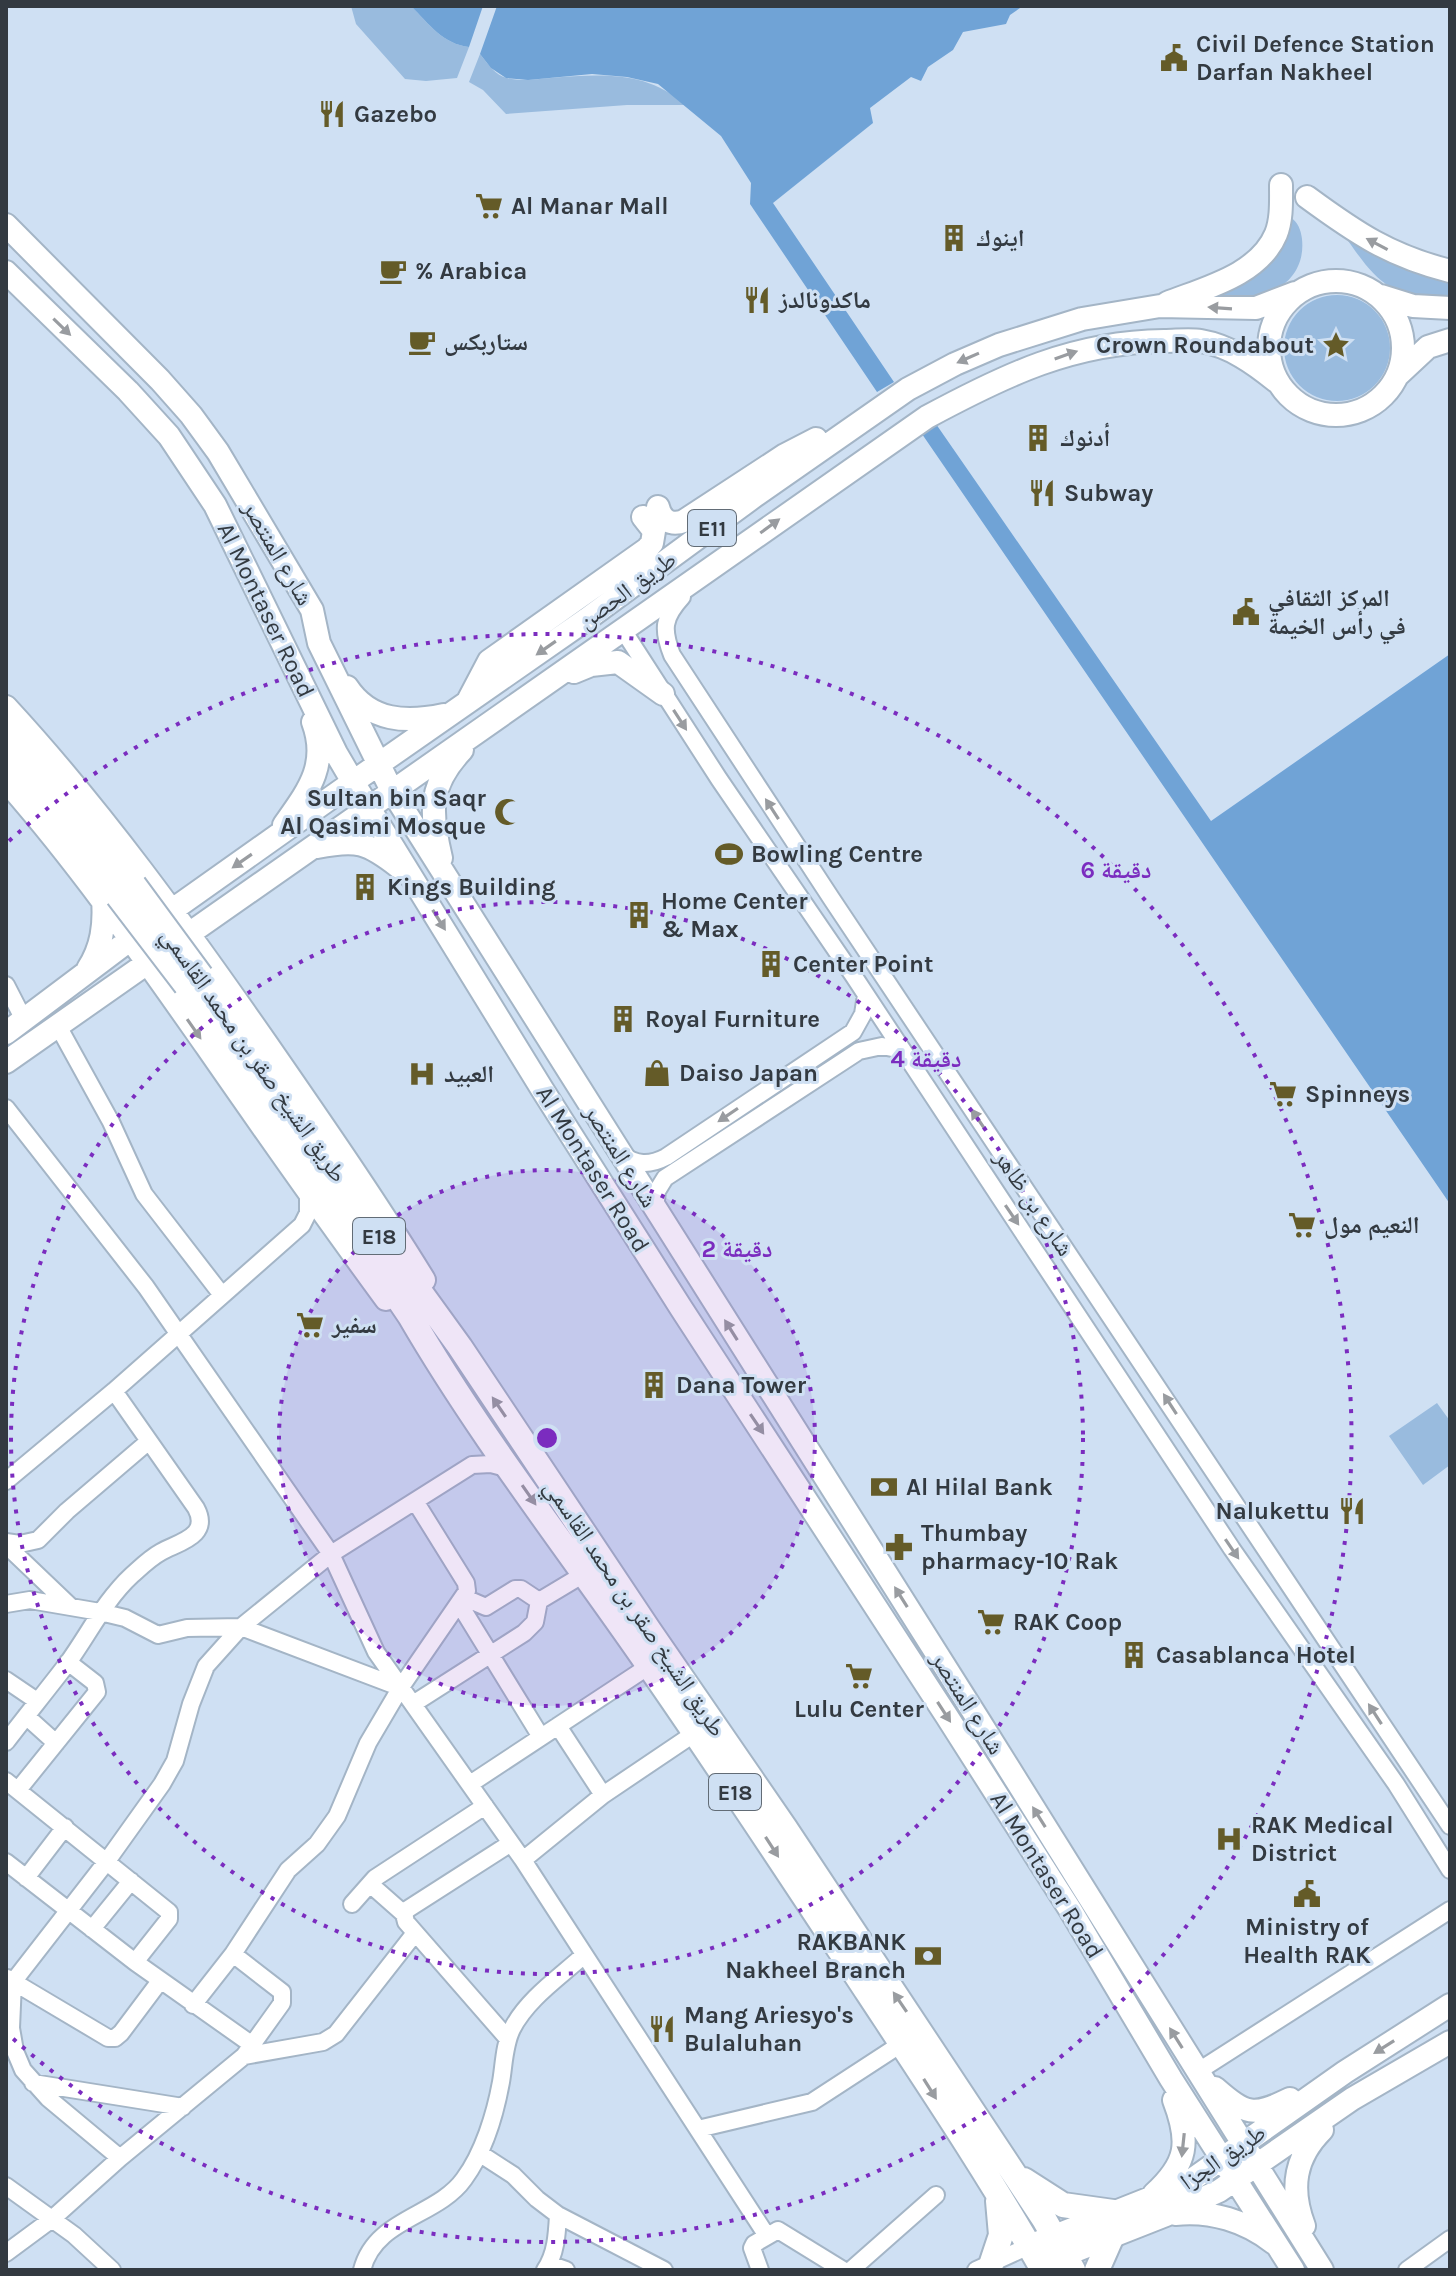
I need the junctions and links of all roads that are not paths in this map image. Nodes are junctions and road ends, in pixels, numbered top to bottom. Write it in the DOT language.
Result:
graph roads {
  1 [pos="1281,185"];
  2 [pos="1307,197"];
  3 [pos="6,225"];
  4 [pos="1450,271"];
  5 [pos="6,272"];
  6 [pos="1295,293"];
  7 [pos="1380,296"];
  8 [pos="1160,306"];
  9 [pos="1450,308"];
  10 [pos="1450,340"];
  11 [pos="1397,376"];
  12 [pos="1276,381"];
  13 [pos="128,391"];
  14 [pos="191,415"];
  15 [pos="854,426"];
  16 [pos="756,495"];
  17 [pos="700,576"];
  18 [pos="623,630"];
  19 [pos="319,643"];
  20 [pos="291,661"];
  21 [pos="543,686"];
  22 [pos="663,694"];
  23 [pos="6,707"];
  24 [pos="459,709"];
  25 [pos="483,727"];
  26 [pos="6,730"];
  27 [pos="6,760"];
  28 [pos="377,765"];
  29 [pos="6,781"];
  30 [pos="353,782"];
  31 [pos="392,791"];
  32 [pos="369,807"];
  33 [pos="276,837"];
  34 [pos="308,849"];
  35 [pos="412,876"];
  36 [pos="785,876"];
  37 [pos="447,878"];
  38 [pos="213,882"];
  39 [pos="125,888"];
  40 [pos="831,898"];
  41 [pos="171,911"];
  42 [pos="219,911"];
  43 [pos="187,933"];
  44 [pos="131,940"];
  45 [pos="146,962"];
  46 [pos="86,973"];
  47 [pos="192,981"];
  48 [pos="6,985"];
  49 [pos="105,991"];
  50 [pos="866,995"];
  51 [pos="13,1013"];
  52 [pos="57,1024"];
  53 [pos="853,1032"];
  54 [pos="902,1050"];
  55 [pos="859,1051"];
  56 [pos="6,1062"];
  57 [pos="6,1108"];
  58 [pos="617,1152"];
  59 [pos="666,1157"];
  60 [pos="672,1174"];
  61 [pos="308,1193"];
  62 [pos="655,1210"];
  63 [pos="330,1224"];
  64 [pos="302,1225"];
  65 [pos="222,1295"];
  66 [pos="177,1334"];
  67 [pos="437,1362"];
  68 [pos="114,1391"];
  69 [pos="483,1430"];
  70 [pos="149,1441"];
  71 [pos="1171,1456"];
  72 [pos="472,1465"];
  73 [pos="510,1469"];
  74 [pos="6,1481"];
  75 [pos="1233,1500"];
  76 [pos="415,1501"];
  77 [pos="38,1540"];
  78 [pos="6,1544"];
  79 [pos="331,1554"];
  80 [pos="35,1573"];
  81 [pos="584,1574"];
  82 [pos="539,1601"];
  83 [pos="462,1602"];
  84 [pos="6,1604"];
  85 [pos="72,1608"];
  86 [pos="100,1612"];
  87 [pos="241,1627"];
  88 [pos="491,1656"];
  89 [pos="68,1662"];
  90 [pos="649,1666"];
  91 [pos="6,1680"];
  92 [pos="401,1687"];
  93 [pos="37,1701"];
  94 [pos="413,1704"];
  95 [pos="1343,1707"];
  96 [pos="26,1716"];
  97 [pos="558,1726"];
  98 [pos="695,1733"];
  99 [pos="541,1737"];
  100 [pos="6,1742"];
  101 [pos="56,1743"];
  102 [pos="1406,1761"];
  103 [pos="470,1784"];
  104 [pos="12,1786"];
  105 [pos="603,1795"];
  106 [pos="485,1806"];
  107 [pos="1412,1810"];
  108 [pos="1450,1826"];
  109 [pos="65,1827"];
  110 [pos="511,1843"];
  111 [pos="1450,1851"];
  112 [pos="523,1860"];
  113 [pos="107,1861"];
  114 [pos="6,1862"];
  115 [pos="1450,1870"];
  116 [pos="26,1878"];
  117 [pos="131,1881"];
  118 [pos="370,1884"];
  119 [pos="352,1904"];
  120 [pos="1450,1910"];
  121 [pos="68,1911"];
  122 [pos="404,1914"];
  123 [pos="92,1929"];
  124 [pos="415,1933"];
  125 [pos="233,1954"];
  126 [pos="584,1955"];
  127 [pos="135,1962"];
  128 [pos="10,1980"];
  129 [pos="160,1981"];
  130 [pos="193,2005"];
  131 [pos="1450,2005"];
  132 [pos="1450,2015"];
  133 [pos="11,2028"];
  134 [pos="508,2039"];
  135 [pos="1448,2043"];
  136 [pos="901,2044"];
  137 [pos="247,2050"];
  138 [pos="6,2052"];
  139 [pos="1197,2072"];
  140 [pos="1345,2072"];
  141 [pos="1171,2079"];
  142 [pos="33,2083"];
  143 [pos="1310,2097"];
  144 [pos="1352,2099"];
  145 [pos="183,2107"];
  146 [pos="698,2129"];
  147 [pos="1298,2137"];
  148 [pos="1243,2145"];
  149 [pos="479,2153"];
  150 [pos="120,2158"];
  151 [pos="1223,2159"];
  152 [pos="1256,2165"];
  153 [pos="1013,2172"];
  154 [pos="1236,2179"];
  155 [pos="6,2186"];
  156 [pos="936,2195"];
  157 [pos="997,2195"];
  158 [pos="1148,2200"];
  159 [pos="558,2215"];
  160 [pos="1166,2215"];
  161 [pos="52,2219"];
  162 [pos="1113,2224"];
  163 [pos="767,2236"];
  164 [pos="1450,2239"];
  165 [pos="1279,2246"];
  166 [pos="6,2253"];
  167 [pos="1063,2253"];
  168 [pos="1035,2263"];
  169 [pos="984,2266"];
  170 [pos="547,2267"];
  171 [pos="1321,2267"];
  172 [pos="112,2270"];
  173 [pos="362,2270"];
  174 [pos="566,2270"];
  175 [pos="664,2270"];
  176 [pos="760,2270"];
  177 [pos="843,2270"];
  178 [pos="851,2270"];
  179 [pos="1097,2270"];
  180 [pos="1293,2270"];
  181 [pos="1407,2270"];
  1 -- 8 [label="main road"];
  4 -- 2 [label="main road, one-way"];
  3 -- 14 [label="main road, شارع المنتصر"];
  5 -- 13 [label="main road, Al Montaser Road, one-way"];
  6 -- 7 [label="main road"];
  6 -- 8 [label="main road, طريق الحصن / E11, one-way"];
  6 -- 12 [label="main road"];
  7 -- 9 [label="main road"];
  7 -- 11 [label="main road"];
  8 -- 15 [label="main road, طريق الحصن / E11, one-way"];
  10 -- 11 [label="main road"];
  11 -- 12 [label="main road"];
  17 -- 12 [label="main road, طريق الحصن / E11, one-way"];
  13 -- 14 [label="main road"];
  13 -- 20 [label="main road, Al Montaser Road"];
  14 -- 19 [label="main road, شارع المنتصر"];
  15 -- 16 [label="main road, طريق الحصن / E11"];
  15 -- 24 [label="main road"];
  16 -- 18 [label="main road"];
  16 -- 24 [label="main road, طريق الحصن / E11, one-way"];
  17 -- 18 [label="main road, طريق الحصن / E11"];
  40 -- 17 [label="street, شارع بن ظاهر, one-way"];
  18 -- 21 [label="main road, طريق الحصن / E11"];
  18 -- 22 [label="street, شارع بن ظاهر"];
  19 -- 24 [label="main road"];
  19 -- 28 [label="main road, شارع المنتصر"];
  20 -- 30 [label="main road, Al Montaser Road"];
  20 -- 33 [label="main road"];
  21 -- 22 [label="main road"];
  21 -- 25 [label="main road, طريق الحصن / E11"];
  22 -- 36 [label="street, شارع بن ظاهر, one-way"];
  23 -- 39 [label="main road"];
  24 -- 28 [label="main road, طريق الحصن / E11"];
  25 -- 31 [label="main road, طريق الحصن / E11"];
  25 -- 37 [label="main road"];
  26 -- 39 [label="highway, طريق الشيخ صقر بن محمد القاسمي / E18"];
  27 -- 39 [label="highway, طريق الشيخ صقر بن محمد القاسمي / E18"];
  28 -- 30 [label="main road, طريق الحصن / E11"];
  28 -- 31 [label="main road, شارع المنتصر"];
  29 -- 39 [label="main road"];
  30 -- 32 [label="main road, Al Montaser Road"];
  30 -- 33 [label="main road, طريق الحصن / E11"];
  31 -- 32 [label="main road, طريق الحصن / E11"];
  31 -- 37 [label="main road, شارع المنتصر"];
  32 -- 34 [label="main road, طريق الحصن / E11"];
  32 -- 35 [label="main road, Al Montaser Road"];
  33 -- 38 [label="main road, طريق الحصن / E11, one-way"];
  34 -- 35 [label="main road"];
  34 -- 42 [label="main road, طريق الحصن / E11"];
  35 -- 141 [label="main road, Al Montaser Road, one-way"];
  36 -- 40 [label="street"];
  36 -- 50 [label="street, شارع بن ظاهر"];
  37 -- 58 [label="main road, شارع المنتصر"];
  38 -- 39 [label="main road"];
  38 -- 41 [label="main road, طريق الحصن / E11"];
  39 -- 41 [label="main road"];
  39 -- 44 [label="main road"];
  39 -- 46 [label="main road"];
  39 -- 47 [label="highway, طريق الشيخ صقر بن محمد القاسمي / E18, bridge"];
  75 -- 40 [label="street, شارع بن ظاهر, one-way"];
  41 -- 43 [label="main road"];
  41 -- 44 [label="main road, طريق الحصن / E11"];
  42 -- 43 [label="main road, طريق الحصن / E11"];
  42 -- 47 [label="main road"];
  43 -- 45 [label="main road, طريق الحصن / E11"];
  43 -- 47 [label="main road"];
  44 -- 45 [label="main road"];
  44 -- 46 [label="main road, طريق الحصن"];
  45 -- 47 [label="main road"];
  45 -- 49 [label="main road, طريق الحصن"];
  46 -- 51 [label="main road, طريق الحصن"];
  47 -- 49 [label="main road"];
  47 -- 61 [label="main road, one-way"];
  47 -- 67 [label="highway, طريق الشيخ صقر بن محمد القاسمي / E18"];
  153 -- 47 [label="highway, طريق الشيخ صقر بن محمد القاسمي / E18, one-way"];
  48 -- 51 [label="street"];
  49 -- 52 [label="main road, طريق الحصن"];
  50 -- 53 [label="street"];
  50 -- 54 [label="street, شارع بن ظاهر"];
  52 -- 56 [label="main road, طريق الحصن"];
  52 -- 65 [label="street"];
  53 -- 55 [label="street"];
  53 -- 59 [label="street, one-way"];
  54 -- 55 [label="street"];
  54 -- 71 [label="street, شارع بن ظاهر, one-way"];
  55 -- 60 [label="street"];
  57 -- 66 [label="street"];
  58 -- 59 [label="street"];
  58 -- 62 [label="main road, شارع المنتصر"];
  59 -- 60 [label="street"];
  60 -- 62 [label="street"];
  61 -- 63 [label="main road"];
  61 -- 64 [label="street"];
  139 -- 62 [label="main road, شارع المنتصر, one-way"];
  63 -- 64 [label="street"];
  63 -- 67 [label="main road"];
  64 -- 65 [label="street"];
  65 -- 66 [label="street"];
  66 -- 68 [label="street"];
  66 -- 79 [label="street"];
  67 -- 69 [label="highway, طريق الشيخ صقر بن محمد القاسمي / E18"];
  68 -- 70 [label="street"];
  68 -- 74 [label="street"];
  69 -- 72 [label="street"];
  69 -- 73 [label="highway, طريق الشيخ صقر بن محمد القاسمي / E18"];
  70 -- 77 [label="street"];
  70 -- 86 [label="street"];
  71 -- 75 [label="street"];
  71 -- 95 [label="street, شارع بن ظاهر, one-way"];
  72 -- 73 [label="street"];
  72 -- 76 [label="street"];
  73 -- 81 [label="highway, طريق الشيخ صقر بن محمد القاسمي / E18, one-way"];
  102 -- 75 [label="street, شارع بن ظاهر, one-way"];
  76 -- 79 [label="street"];
  76 -- 83 [label="street"];
  77 -- 78 [label="street"];
  77 -- 80 [label="street"];
  78 -- 80 [label="street"];
  79 -- 87 [label="street"];
  79 -- 92 [label="street"];
  80 -- 85 [label="street"];
  81 -- 82 [label="street"];
  81 -- 90 [label="highway, طريق الشيخ صقر بن محمد القاسمي / E18"];
  82 -- 83 [label="street"];
  82 -- 88 [label="street"];
  83 -- 88 [label="street"];
  83 -- 92 [label="street"];
  84 -- 85 [label="street"];
  85 -- 86 [label="street"];
  86 -- 87 [label="street"];
  86 -- 89 [label="street"];
  87 -- 92 [label="street"];
  87 -- 113 [label="street"];
  88 -- 94 [label="street"];
  88 -- 99 [label="street"];
  89 -- 93 [label="street"];
  89 -- 101 [label="street"];
  90 -- 97 [label="street"];
  90 -- 98 [label="highway, طريق الشيخ صقر بن محمد القاسمي / E18"];
  91 -- 93 [label="street"];
  92 -- 94 [label="street"];
  92 -- 125 [label="street"];
  93 -- 96 [label="street"];
  94 -- 103 [label="street"];
  95 -- 102 [label="street"];
  95 -- 107 [label="street, شارع بن ظاهر"];
  96 -- 100 [label="street"];
  96 -- 101 [label="street"];
  97 -- 99 [label="street"];
  97 -- 105 [label="street"];
  98 -- 105 [label="street"];
  98 -- 136 [label="highway, طريق الشيخ صقر بن محمد القاسمي / E18, one-way"];
  99 -- 103 [label="street"];
  101 -- 104 [label="street"];
  102 -- 108 [label="street, شارع بن ظاهر"];
  103 -- 106 [label="street"];
  104 -- 109 [label="street"];
  105 -- 112 [label="street"];
  106 -- 110 [label="street"];
  106 -- 118 [label="street"];
  107 -- 111 [label="street"];
  107 -- 115 [label="street, شارع بن ظاهر"];
  109 -- 113 [label="street"];
  109 -- 116 [label="street"];
  110 -- 112 [label="street"];
  110 -- 122 [label="street"];
  112 -- 126 [label="street"];
  113 -- 117 [label="street"];
  113 -- 121 [label="street"];
  114 -- 116 [label="street"];
  116 -- 121 [label="street"];
  117 -- 123 [label="street"];
  117 -- 127 [label="street"];
  118 -- 119 [label="street"];
  118 -- 122 [label="street"];
  120 -- 139 [label="street"];
  121 -- 123 [label="street"];
  121 -- 128 [label="street"];
  122 -- 124 [label="street"];
  123 -- 127 [label="street"];
  124 -- 134 [label="street"];
  124 -- 137 [label="street"];
  125 -- 130 [label="street"];
  125 -- 137 [label="street"];
  126 -- 134 [label="street"];
  126 -- 146 [label="street"];
  127 -- 129 [label="street"];
  128 -- 129 [label="street"];
  128 -- 133 [label="street"];
  129 -- 130 [label="street"];
  130 -- 137 [label="street"];
  131 -- 140 [label="main road, طريق الجزا, one-way"];
  132 -- 135 [label="main road"];
  133 -- 138 [label="street"];
  133 -- 142 [label="street"];
  134 -- 149 [label="street"];
  135 -- 144 [label="main road, طريق الجزا"];
  136 -- 146 [label="street"];
  136 -- 157 [label="highway, طريق الشيخ صقر بن محمد القاسمي / E18, one-way"];
  137 -- 145 [label="street"];
  139 -- 140 [label="main road"];
  139 -- 148 [label="main road, شارع المنتصر"];
  140 -- 143 [label="main road, طريق الجزا"];
  141 -- 151 [label="main road, Al Montaser Road"];
  141 -- 158 [label="main road, one-way"];
  142 -- 145 [label="street"];
  142 -- 150 [label="street"];
  143 -- 147 [label="main road"];
  143 -- 148 [label="main road, طريق الجزا"];
  144 -- 147 [label="main road, طريق الجزا"];
  144 -- 171 [label="main road"];
  145 -- 150 [label="street"];
  146 -- 163 [label="street"];
  147 -- 152 [label="main road, طريق الجزا"];
  148 -- 151 [label="main road, طريق الجزا"];
  148 -- 152 [label="main road, شارع المنتصر"];
  149 -- 159 [label="street"];
  149 -- 173 [label="street"];
  150 -- 161 [label="street"];
  151 -- 154 [label="main road"];
  151 -- 158 [label="main road, طريق الجزا"];
  152 -- 154 [label="main road, طريق الجزا"];
  152 -- 171 [label="main road, شارع المنتصر"];
  153 -- 162 [label="highway"];
  153 -- 167 [label="highway, طريق الشيخ صقر بن محمد القاسمي / E18"];
  154 -- 160 [label="main road, طريق الجزا"];
  154 -- 165 [label="main road"];
  155 -- 161 [label="street"];
  156 -- 178 [label="street"];
  157 -- 168 [label="highway, طريق الشيخ صقر بن محمد القاسمي / E18"];
  157 -- 169 [label="highway"];
  158 -- 162 [label="main road, طريق الجزا"];
  159 -- 170 [label="street"];
  159 -- 175 [label="street"];
  160 -- 162 [label="main road, طريق الجزا"];
  160 -- 165 [label="main road"];
  161 -- 166 [label="street"];
  161 -- 172 [label="street"];
  162 -- 167 [label="main road, طريق الجزا"];
  162 -- 179 [label="highway"];
  163 -- 176 [label="street"];
  163 -- 177 [label="street"];
  164 -- 181 [label="street"];
  165 -- 180 [label="main road"];
  167 -- 168 [label="main road, طريق الجزا"];
  168 -- 169 [label="street, طريق الجزا"];
  170 -- 174 [label="street"];
}
